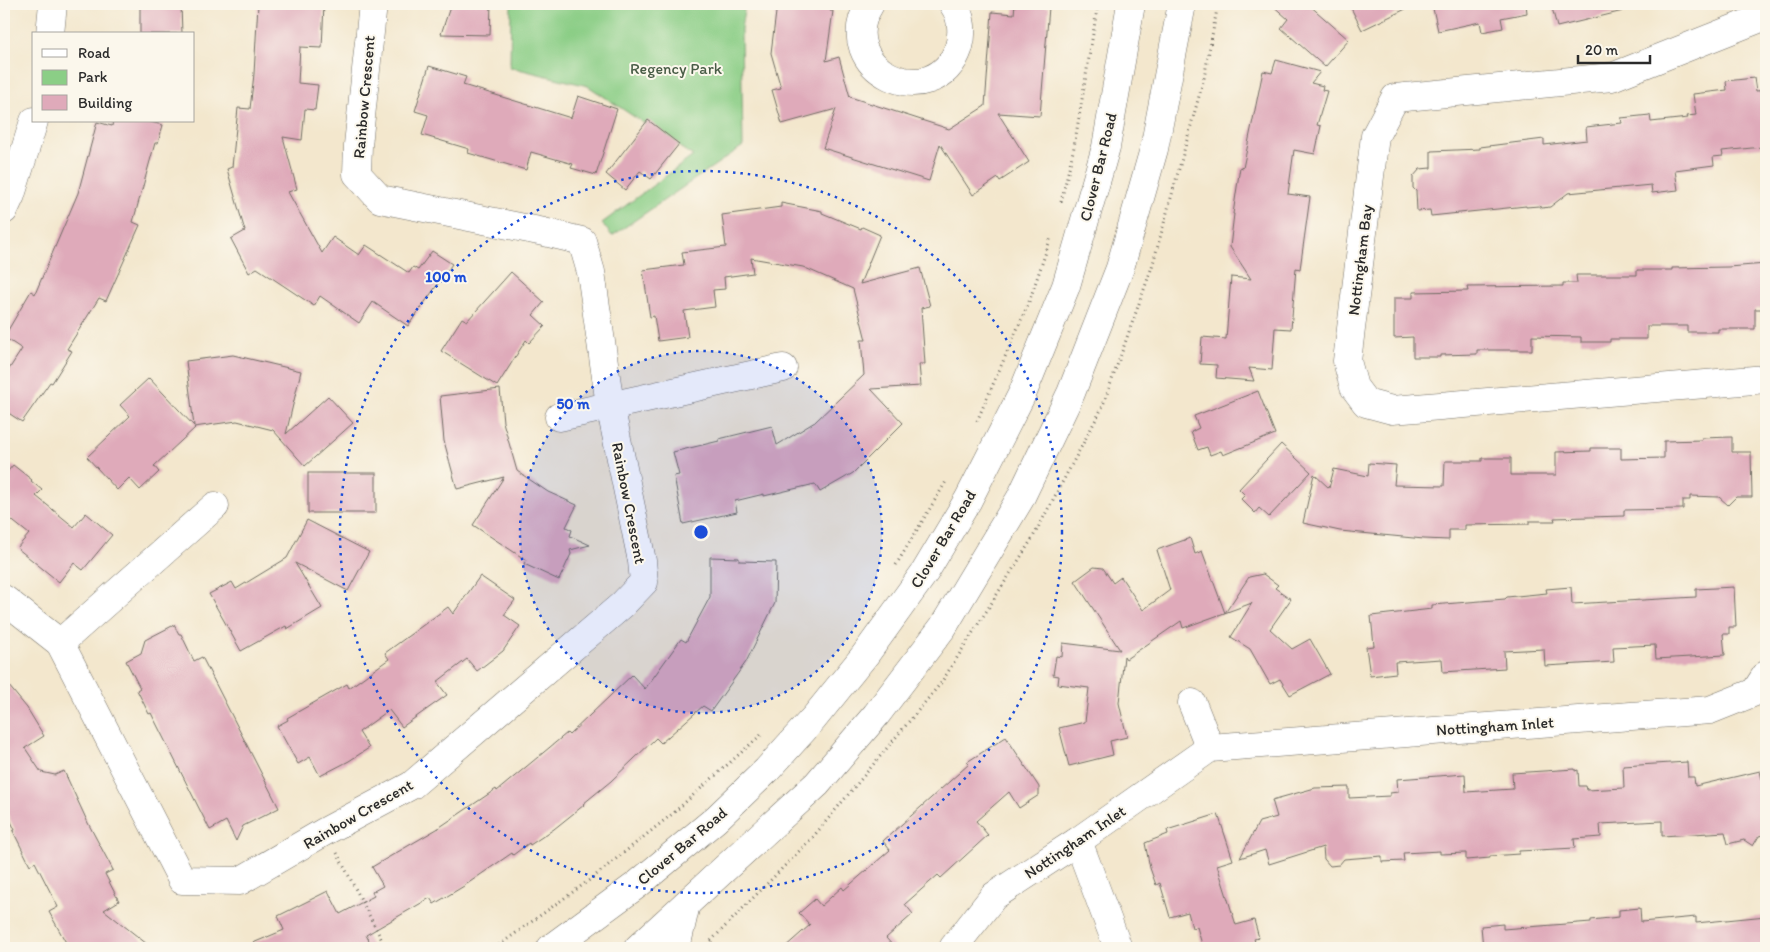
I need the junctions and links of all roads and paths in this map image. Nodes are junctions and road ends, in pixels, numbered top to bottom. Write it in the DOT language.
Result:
graph roads {
  1 [pos="53,4"];
  2 [pos="373,4"];
  3 [pos="870,4"];
  4 [pos="953,4"];
  5 [pos="1098,4"];
  6 [pos="1131,4"];
  7 [pos="1182,4"];
  8 [pos="1189,4"];
  9 [pos="1766,16"];
  10 [pos="50,32"];
  11 [pos="1168,75"];
  12 [pos="34,122"];
  13 [pos="4,210"];
  14 [pos="1059,210"];
  15 [pos="1054,228"];
  16 [pos="783,368"];
  17 [pos="1766,379"];
  18 [pos="610,405"];
  19 [pos="559,416"];
  20 [pos="976,424"];
  21 [pos="951,473"];
  22 [pos="215,506"];
  23 [pos="894,567"];
  24 [pos="4,599"];
  25 [pos="60,643"];
  26 [pos="1766,675"];
  27 [pos="1192,703"];
  28 [pos="769,728"];
  29 [pos="1210,748"];
  30 [pos="324,832"];
  31 [pos="1078,841"];
  32 [pos="686,904"];
  33 [pos="386,948"];
  34 [pos="495,948"];
  35 [pos="552,948"];
  36 [pos="638,948"];
  37 [pos="676,948"];
  38 [pos="953,948"];
  39 [pos="1118,948"];
  1 -- 10 [label="street"];
  2 -- 18 [label="street, Rainbow Crescent"];
  3 -- 4 [label="street"];
  5 -- 14 [label="path"];
  6 -- 35 [label="street, Clover Bar Road"];
  7 -- 11 [label="street"];
  8 -- 11 [label="street"];
  9 -- 17 [label="street, Nottingham Bay"];
  11 -- 32 [label="street"];
  12 -- 13 [label="street"];
  15 -- 20 [label="path"];
  16 -- 18 [label="street"];
  18 -- 19 [label="street"];
  18 -- 30 [label="street, Rainbow Crescent"];
  21 -- 23 [label="path"];
  22 -- 25 [label="street"];
  24 -- 25 [label="street, Rainbow Crescent"];
  25 -- 30 [label="street, Rainbow Crescent"];
  26 -- 29 [label="street, Nottingham Inlet"];
  27 -- 29 [label="street"];
  28 -- 34 [label="path"];
  29 -- 31 [label="street, Nottingham Inlet"];
  30 -- 33 [label="path"];
  31 -- 38 [label="street, Nottingham Inlet"];
  31 -- 39 [label="street"];
  32 -- 36 [label="street"];
  32 -- 37 [label="street"];
}
